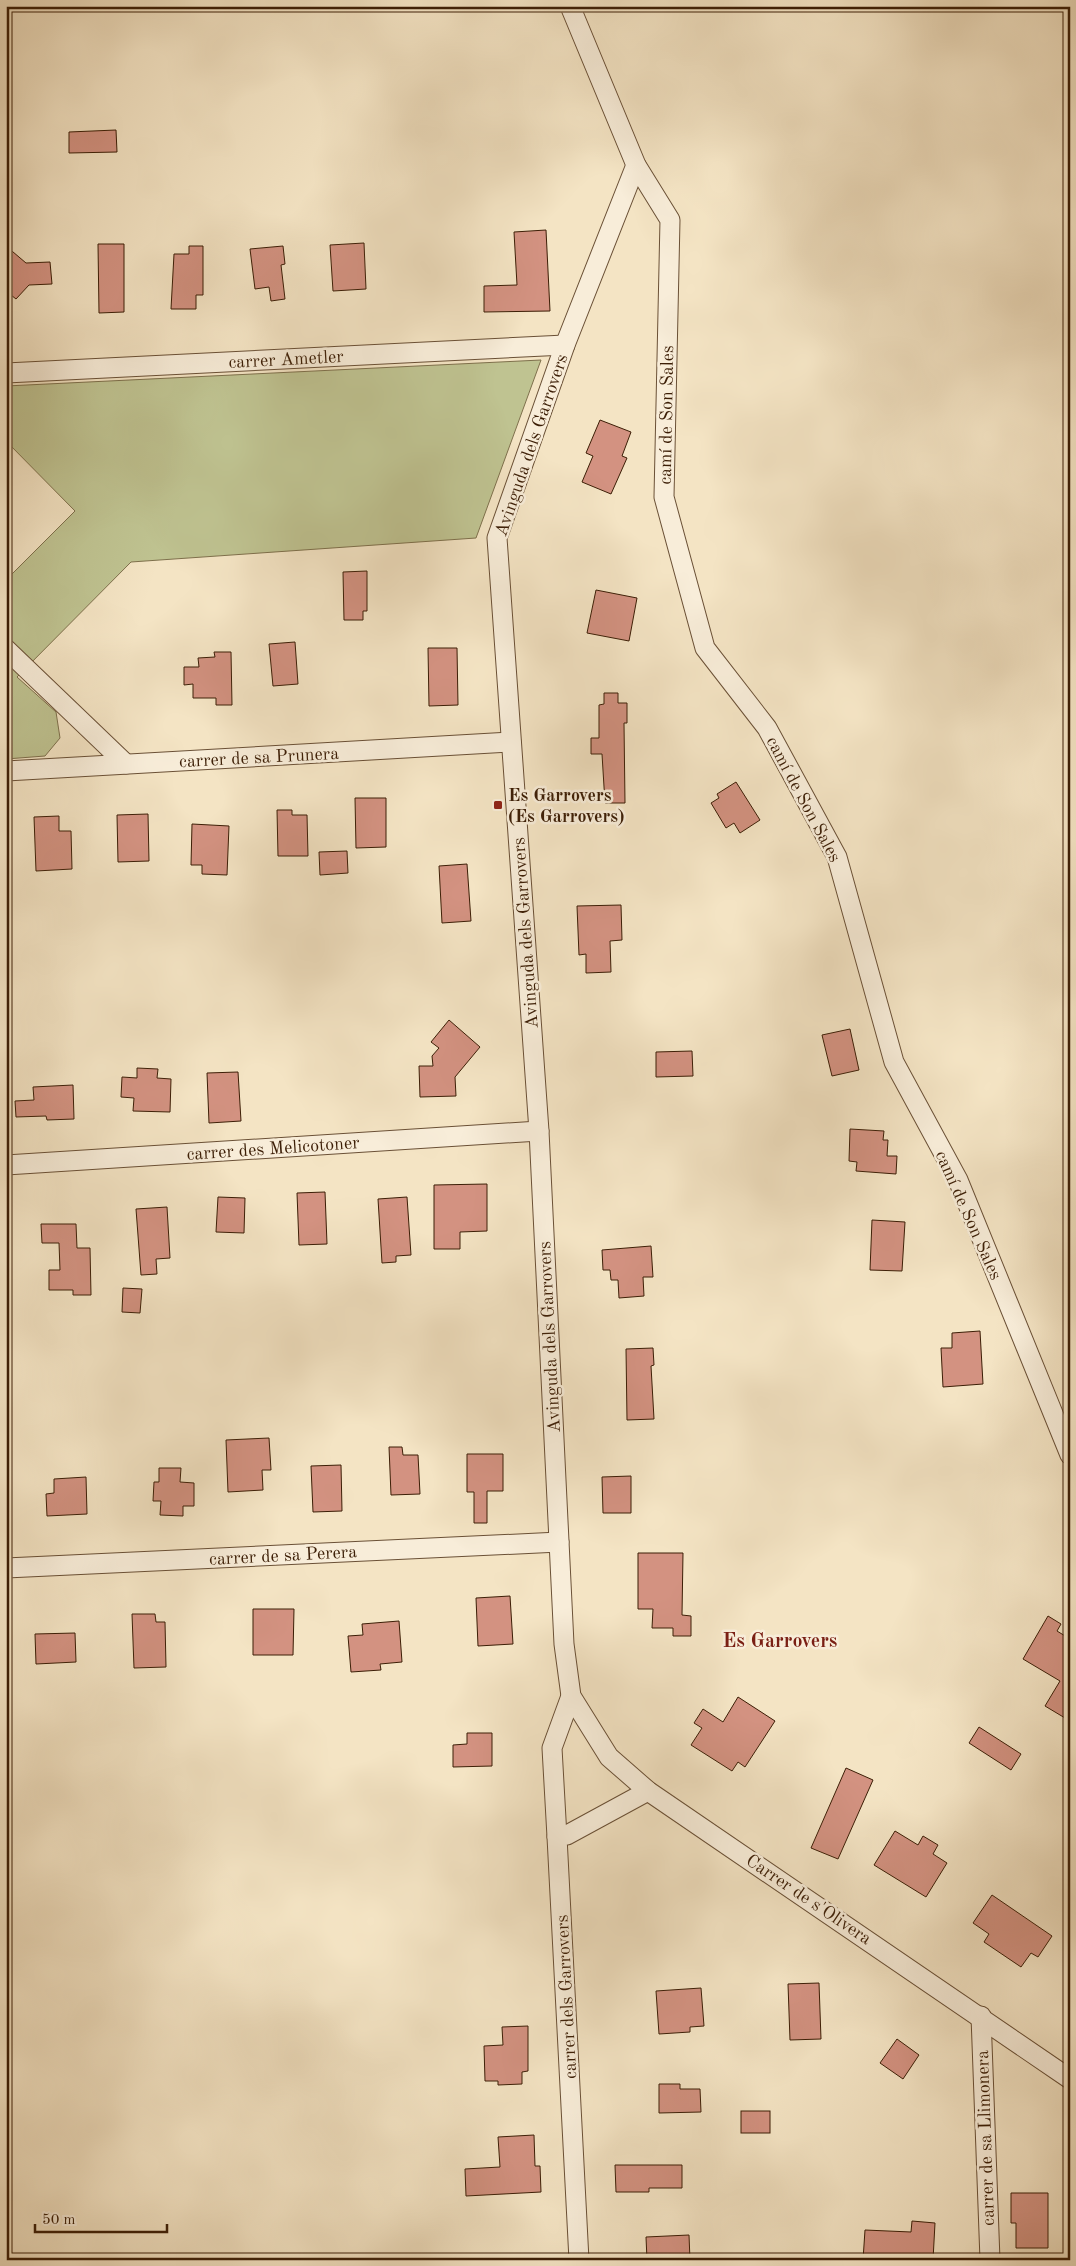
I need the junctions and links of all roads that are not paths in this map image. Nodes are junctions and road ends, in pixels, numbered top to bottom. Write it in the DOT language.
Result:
graph roads {
  1 [pos="570,6"];
  2 [pos="636,165"];
  3 [pos="565,345"];
  4 [pos="6,373"];
  5 [pos="6,649"];
  6 [pos="511,742"];
  7 [pos="126,764"];
  8 [pos="6,771"];
  9 [pos="539,1131"];
  10 [pos="6,1165"];
  11 [pos="1070,1455"];
  12 [pos="559,1542"];
  13 [pos="6,1568"];
  14 [pos="571,1696"];
  15 [pos="648,1791"];
  16 [pos="557,1837"];
  17 [pos="981,2016"];
  18 [pos="1070,2078"];
  19 [pos="579,2260"];
  20 [pos="990,2260"];
  1 -- 2 [label="street, camí de Son Sales"];
  2 -- 3 [label="street, Avinguda dels Garrovers"];
  2 -- 11 [label="street, camí de Son Sales"];
  3 -- 4 [label="street, carrer Ametler"];
  3 -- 6 [label="street, Avinguda dels Garrovers"];
  5 -- 7 [label="street"];
  6 -- 7 [label="street, carrer de sa Prunera"];
  6 -- 9 [label="street, Avinguda dels Garrovers"];
  7 -- 8 [label="street, carrer de sa Prunera"];
  9 -- 10 [label="street, carrer des Melicotoner"];
  9 -- 12 [label="street, Avinguda dels Garrovers"];
  12 -- 13 [label="street, carrer de sa Perera"];
  12 -- 14 [label="street, Avinguda dels Garrovers"];
  14 -- 15 [label="street, Carrer de s'Olivera"];
  14 -- 16 [label="street, carrer dels Garrovers"];
  15 -- 16 [label="street"];
  15 -- 17 [label="street, Carrer de s'Olivera"];
  16 -- 19 [label="street, carrer dels Garrovers"];
  17 -- 18 [label="street, Carrer de s'Olivera"];
  17 -- 20 [label="street, carrer de sa Llimonera"];
}
